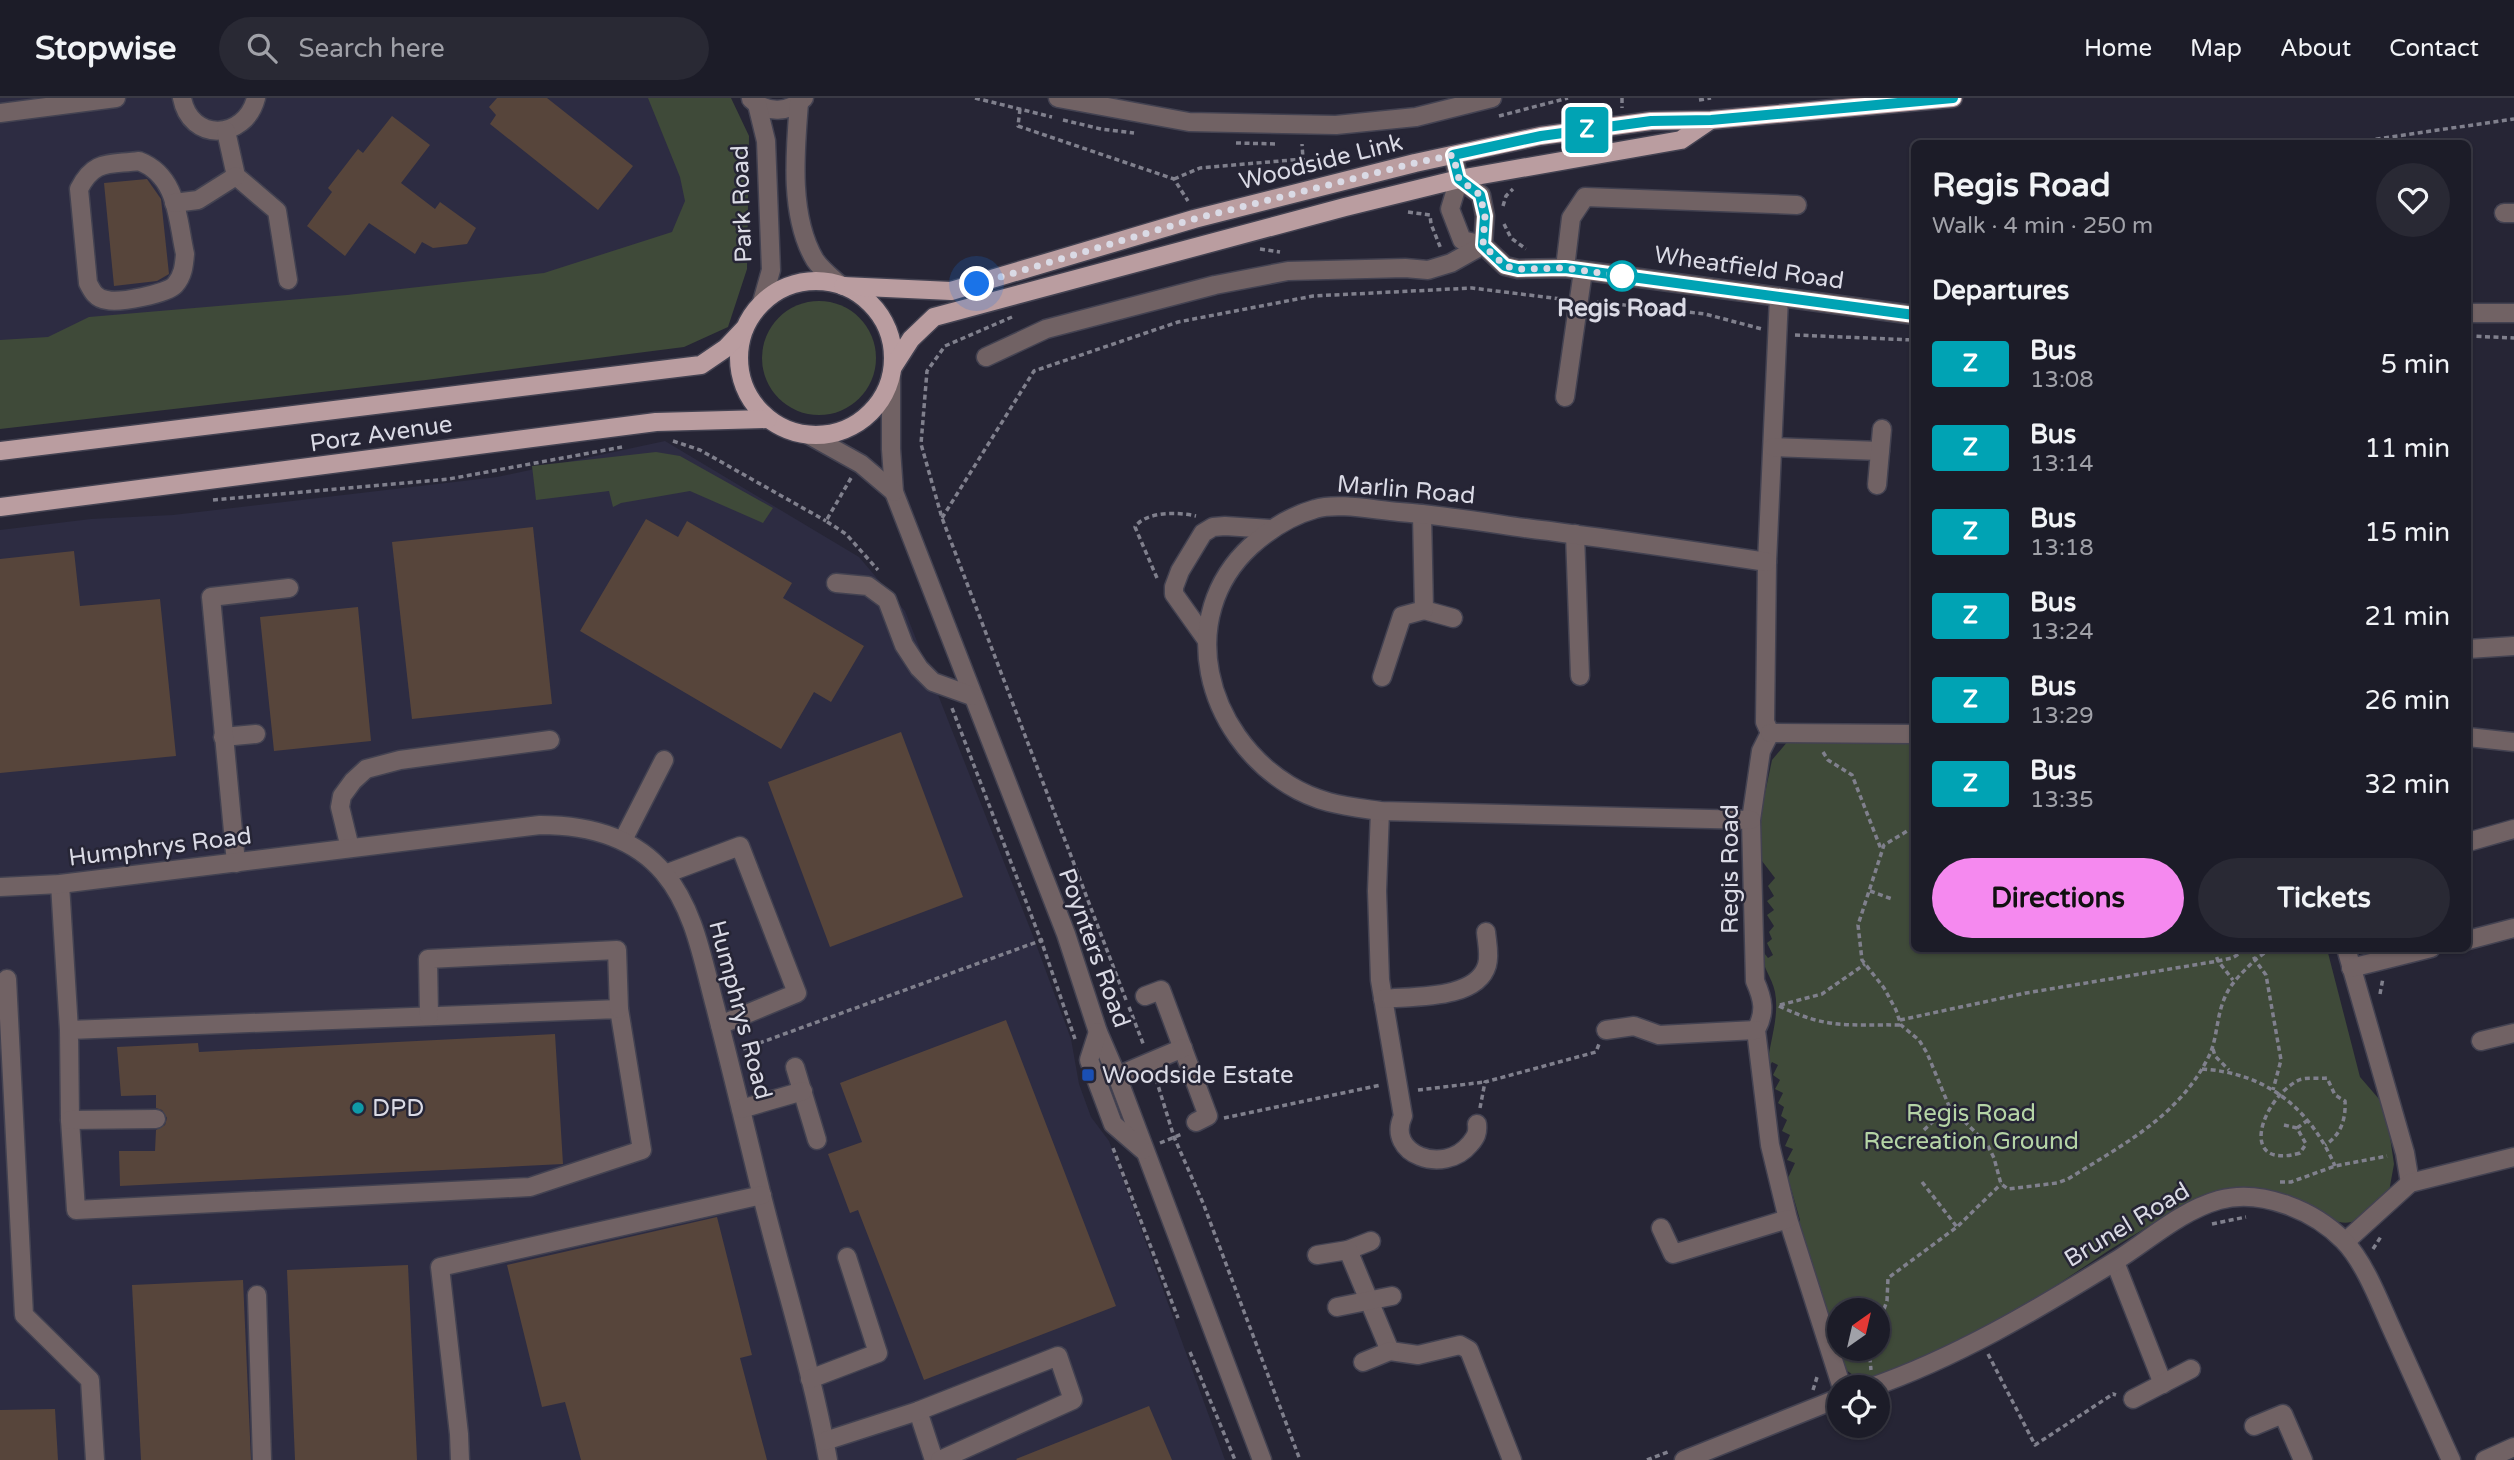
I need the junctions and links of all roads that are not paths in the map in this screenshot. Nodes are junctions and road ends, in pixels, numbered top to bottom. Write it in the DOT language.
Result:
graph roads {
  1 [pos="116,98"];
  2 [pos="182,98"];
  3 [pos="256,98"];
  4 [pos="1058,98"];
  5 [pos="1492,98"];
  6 [pos="1953,98"];
  7 [pos="753,101"];
  8 [pos="802,101"];
  9 [pos="8,108"];
  10 [pos="1711,120"];
  11 [pos="226,131"];
  12 [pos="1453,155"];
  13 [pos="236,176"];
  14 [pos="1459,179"];
  15 [pos="174,203"];
  16 [pos="1797,205"];
  17 [pos="1483,245"];
  18 [pos="1574,269"];
  19 [pos="288,280"];
  20 [pos="841,285"];
  21 [pos="1779,297"];
  22 [pos="762,302"];
  23 [pos="2471,313"];
  24 [pos="2514,313"];
  25 [pos="1911,315"];
  26 [pos="744,329"];
  27 [pos="986,357"];
  28 [pos="892,372"];
  29 [pos="1565,397"];
  30 [pos="768,419"];
  31 [pos="1882,429"];
  32 [pos="809,435"];
  33 [pos="1773,447"];
  34 [pos="0,451"];
  35 [pos="1880,451"];
  36 [pos="1877,485"];
  37 [pos="894,492"];
  38 [pos="0,507"];
  39 [pos="1422,514"];
  40 [pos="1271,529"];
  41 [pos="1575,534"];
  42 [pos="1767,562"];
  43 [pos="836,583"];
  44 [pos="289,588"];
  45 [pos="1424,610"];
  46 [pos="1453,618"];
  47 [pos="1206,639"];
  48 [pos="2514,646"];
  49 [pos="2471,649"];
  50 [pos="1580,676"];
  51 [pos="1382,677"];
  52 [pos="972,696"];
  53 [pos="1770,733"];
  54 [pos="256,734"];
  55 [pos="1911,734"];
  56 [pos="223,737"];
  57 [pos="2471,737"];
  58 [pos="550,740"];
  59 [pos="2514,742"];
  60 [pos="664,760"];
  61 [pos="1380,811"];
  62 [pos="1751,820"];
  63 [pos="2514,829"];
  64 [pos="623,841"];
  65 [pos="2471,841"];
  66 [pos="349,848"];
  67 [pos="236,863"];
  68 [pos="665,874"];
  69 [pos="60,884"];
  70 [pos="0,887"];
  71 [pos="2514,928"];
  72 [pos="1486,932"];
  73 [pos="2471,939"];
  74 [pos="2347,952"];
  75 [pos="2415,952"];
  76 [pos="2351,968"];
  77 [pos="7,979"];
  78 [pos="1145,996"];
  79 [pos="1383,999"];
  80 [pos="619,1009"];
  81 [pos="429,1016"];
  82 [pos="720,1025"];
  83 [pos="69,1030"];
  84 [pos="1606,1030"];
  85 [pos="1756,1030"];
  86 [pos="1098,1032"];
  87 [pos="2514,1033"];
  88 [pos="2481,1041"];
  89 [pos="1182,1048"];
  90 [pos="795,1067"];
  91 [pos="1117,1076"];
  92 [pos="803,1091"];
  93 [pos="741,1109"];
  94 [pos="156,1119"];
  95 [pos="1202,1119"];
  96 [pos="70,1120"];
  97 [pos="1477,1124"];
  98 [pos="817,1140"];
  99 [pos="1143,1150"];
  100 [pos="2514,1157"];
  101 [pos="2410,1183"];
  102 [pos="762,1195"];
  103 [pos="1788,1219"];
  104 [pos="1661,1228"];
  105 [pos="1371,1241"];
  106 [pos="2345,1242"];
  107 [pos="1348,1250"];
  108 [pos="1317,1255"];
  109 [pos="847,1257"];
  110 [pos="2115,1262"];
  111 [pos="257,1295"];
  112 [pos="1392,1296"];
  113 [pos="1370,1301"];
  114 [pos="1337,1307"];
  115 [pos="1390,1351"];
  116 [pos="1363,1362"];
  117 [pos="2191,1369"];
  118 [pos="1838,1375"];
  119 [pos="1890,1377"];
  120 [pos="810,1379"];
  121 [pos="2163,1384"];
  122 [pos="2133,1399"];
  123 [pos="1827,1402"];
  124 [pos="918,1411"];
  125 [pos="2255,1426"];
  126 [pos="825,1441"];
  127 [pos="2514,1447"];
  128 [pos="1678,1455"];
  129 [pos="94,1460"];
  130 [pos="262,1460"];
  131 [pos="460,1460"];
  132 [pos="828,1460"];
  133 [pos="937,1460"];
  134 [pos="1262,1460"];
  135 [pos="1512,1460"];
  136 [pos="2303,1460"];
  137 [pos="2451,1460"];
  138 [pos="2485,1460"];
  1 -- 9 [label="street"];
  2 -- 11 [label="street"];
  3 -- 11 [label="street"];
  4 -- 5 [label="street"];
  6 -- 10 [label="main road, Woodside Link"];
  7 -- 8 [label="street"];
  7 -- 22 [label="street, Park Road"];
  8 -- 20 [label="street"];
  10 -- 12 [label="main road, Woodside Link"];
  10 -- 14 [label="main road, Woodside Link"];
  11 -- 13 [label="street"];
  12 -- 14 [label="street"];
  12 -- 20 [label="main road, Woodside Link"];
  13 -- 15 [label="street"];
  13 -- 19 [label="street"];
  14 -- 17 [label="street"];
  14 -- 17 [label="street, Wheatfield Road"];
  14 -- 28 [label="main road, Woodside Link"];
  15 -- 15 [label="street"];
  16 -- 18 [label="street"];
  17 -- 18 [label="street, Wheatfield Road"];
  17 -- 27 [label="street"];
  18 -- 21 [label="street, Wheatfield Road"];
  18 -- 29 [label="street"];
  20 -- 22 [label="main road"];
  20 -- 28 [label="main road"];
  21 -- 25 [label="street, Wheatfield Road"];
  21 -- 33 [label="street, Regis Road"];
  22 -- 26 [label="main road"];
  23 -- 24 [label="street"];
  26 -- 30 [label="main road"];
  26 -- 34 [label="main road, Porz Avenue"];
  28 -- 32 [label="main road"];
  28 -- 37 [label="street, Poynters Road"];
  30 -- 32 [label="main road"];
  30 -- 38 [label="main road, Porz Avenue"];
  31 -- 35 [label="street"];
  32 -- 37 [label="street, Poynters Road"];
  33 -- 35 [label="street"];
  33 -- 42 [label="street, Regis Road"];
  35 -- 36 [label="street"];
  37 -- 52 [label="street, Poynters Road"];
  39 -- 40 [label="street, Marlin Road"];
  39 -- 41 [label="street, Marlin Road"];
  39 -- 45 [label="street"];
  40 -- 47 [label="street, Marlin Road"];
  40 -- 47 [label="street"];
  41 -- 42 [label="street, Marlin Road"];
  41 -- 50 [label="street"];
  42 -- 53 [label="street, Regis Road"];
  43 -- 52 [label="street"];
  44 -- 56 [label="street"];
  45 -- 46 [label="street"];
  45 -- 51 [label="street"];
  47 -- 61 [label="street, Marlin Road"];
  48 -- 49 [label="street"];
  52 -- 86 [label="street, Poynters Road"];
  53 -- 55 [label="street"];
  53 -- 62 [label="street, Regis Road"];
  54 -- 56 [label="street"];
  56 -- 67 [label="street"];
  57 -- 59 [label="street"];
  58 -- 66 [label="street"];
  60 -- 64 [label="street"];
  61 -- 62 [label="street, Marlin Road"];
  61 -- 79 [label="street"];
  62 -- 85 [label="street, Regis Road"];
  63 -- 65 [label="street"];
  64 -- 66 [label="street, Humphrys Road"];
  64 -- 68 [label="street, Humphrys Road"];
  66 -- 67 [label="street, Humphrys Road"];
  67 -- 69 [label="street, Humphrys Road"];
  68 -- 82 [label="street, Humphrys Road"];
  68 -- 82 [label="street"];
  69 -- 70 [label="street, Humphrys Road"];
  69 -- 83 [label="street"];
  71 -- 73 [label="street"];
  72 -- 79 [label="street"];
  74 -- 76 [label="street"];
  75 -- 76 [label="street"];
  76 -- 101 [label="street"];
  77 -- 129 [label="street"];
  78 -- 89 [label="street"];
  79 -- 97 [label="street"];
  80 -- 81 [label="street"];
  80 -- 81 [label="street"];
  80 -- 96 [label="street"];
  81 -- 83 [label="street"];
  82 -- 93 [label="street, Humphrys Road"];
  83 -- 96 [label="street"];
  84 -- 85 [label="street"];
  85 -- 103 [label="street, Regis Road"];
  86 -- 91 [label="street, Poynters Road"];
  86 -- 99 [label="street"];
  87 -- 88 [label="street"];
  89 -- 91 [label="street"];
  89 -- 95 [label="street"];
  90 -- 92 [label="street"];
  91 -- 99 [label="street, Poynters Road"];
  92 -- 93 [label="street"];
  92 -- 98 [label="street"];
  93 -- 102 [label="street, Humphrys Road"];
  94 -- 96 [label="street"];
  99 -- 134 [label="street, Poynters Road"];
  100 -- 101 [label="street"];
  101 -- 106 [label="street"];
  102 -- 120 [label="street, Humphrys Road"];
  102 -- 131 [label="street"];
  103 -- 104 [label="street"];
  103 -- 118 [label="street, Regis Road"];
  105 -- 107 [label="street"];
  106 -- 110 [label="street, Brunel Road"];
  106 -- 137 [label="street, Brunel Road"];
  107 -- 108 [label="street"];
  107 -- 113 [label="street"];
  109 -- 120 [label="street"];
  110 -- 119 [label="street, Brunel Road"];
  110 -- 121 [label="street"];
  111 -- 130 [label="street"];
  112 -- 113 [label="street"];
  113 -- 114 [label="street"];
  113 -- 115 [label="street"];
  115 -- 116 [label="street"];
  115 -- 135 [label="street"];
  117 -- 121 [label="street"];
  120 -- 126 [label="street, Humphrys Road"];
  121 -- 122 [label="street"];
  123 -- 128 [label="street"];
  124 -- 126 [label="street"];
  124 -- 133 [label="street"];
  124 -- 133 [label="street"];
  125 -- 136 [label="street"];
  126 -- 132 [label="street, Humphrys Road"];
  127 -- 138 [label="street"];
}
